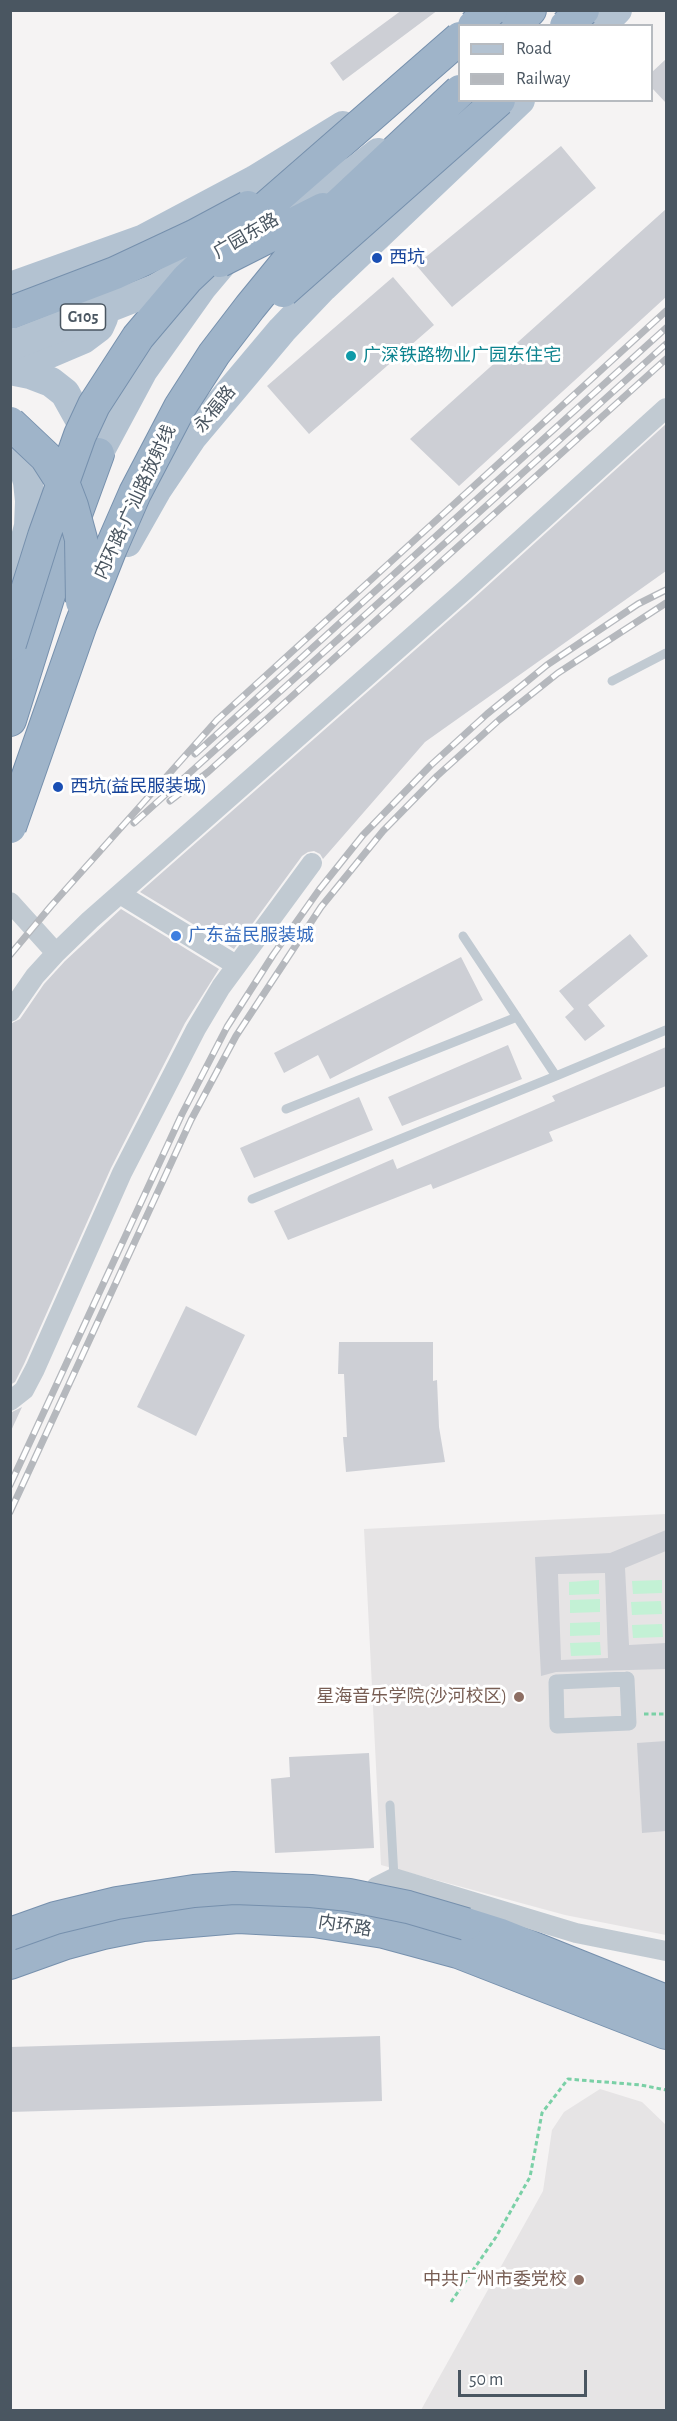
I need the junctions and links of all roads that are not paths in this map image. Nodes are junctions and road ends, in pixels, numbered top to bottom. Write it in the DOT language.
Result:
graph roads {
  1 [pos="491,10"];
  2 [pos="530,10"];
  3 [pos="546,10"];
  4 [pos="584,10"];
  5 [pos="592,10"];
  6 [pos="617,10"];
  7 [pos="475,24"];
  8 [pos="515,24"];
  9 [pos="532,24"];
  10 [pos="569,24"];
  11 [pos="578,24"];
  12 [pos="603,24"];
  13 [pos="458,38"];
  14 [pos="458,38"];
  15 [pos="458,71"];
  16 [pos="458,90"];
  17 [pos="458,90"];
  18 [pos="474,102"];
  19 [pos="497,102"];
  20 [pos="517,102"];
  21 [pos="331,135"];
  22 [pos="10,287"];
  23 [pos="156,289"];
  24 [pos="10,313"];
  25 [pos="10,321"];
  26 [pos="10,346"];
  27 [pos="10,370"];
  28 [pos="666,408"];
  29 [pos="10,423"];
  30 [pos="10,439"];
  31 [pos="98,454"];
  32 [pos="22,556"];
  33 [pos="10,598"];
  34 [pos="81,624"];
  35 [pos="10,644"];
  36 [pos="666,653"];
  37 [pos="612,681"];
  38 [pos="15,706"];
  39 [pos="10,790"];
  40 [pos="10,827"];
  41 [pos="10,846"];
  42 [pos="312,863"];
  43 [pos="120,894"];
  44 [pos="10,902"];
  45 [pos="463,936"];
  46 [pos="56,953"];
  47 [pos="236,965"];
  48 [pos="10,1012"];
  49 [pos="517,1017"];
  50 [pos="666,1030"];
  51 [pos="556,1076"];
  52 [pos="286,1109"];
  53 [pos="252,1199"];
  54 [pos="10,1401"];
  55 [pos="629,1714"];
  56 [pos="390,1805"];
  57 [pos="394,1878"];
  58 [pos="376,1887"];
  59 [pos="143,1925"];
  60 [pos="10,1932"];
  61 [pos="10,1942"];
  62 [pos="666,1951"];
  63 [pos="10,1963"];
  64 [pos="666,2001"];
  65 [pos="666,2033"];
  1 -- 7 [label="highway, bridge"];
  2 -- 8 [label="highway"];
  3 -- 9 [label="highway"];
  4 -- 10 [label="highway, bridge"];
  5 -- 11 [label="highway"];
  6 -- 12 [label="main road"];
  13 -- 21 [label="main road"];
  14 -- 35 [label="highway, bridge"];
  15 -- 24 [label="highway, bridge"];
  16 -- 23 [label="main road, 广园东路, bridge"];
  17 -- 34 [label="highway, 内环路-广汕路放射线, bridge"];
  18 -- 23 [label="highway, bridge"];
  19 -- 39 [label="highway, bridge"];
  20 -- 41 [label="main road, 永福路"];
  21 -- 22 [label="main road"];
  21 -- 31 [label="main road"];
  23 -- 26 [label="main road, 广园东路 / G105, bridge"];
  25 -- 27 [label="main road"];
  27 -- 31 [label="main road"];
  28 -- 43 [label="street"];
  29 -- 34 [label="highway, bridge"];
  30 -- 32 [label="main road"];
  31 -- 32 [label="main road"];
  31 -- 38 [label="highway"];
  32 -- 33 [label="main road"];
  34 -- 40 [label="highway, 内环路-广汕路放射线, bridge"];
  36 -- 37 [label="lane"];
  42 -- 47 [label="street"];
  43 -- 46 [label="street"];
  43 -- 47 [label="street"];
  44 -- 46 [label="street"];
  45 -- 49 [label="lane"];
  46 -- 48 [label="street"];
  47 -- 54 [label="street"];
  49 -- 51 [label="lane"];
  49 -- 52 [label="lane"];
  50 -- 51 [label="lane"];
  51 -- 53 [label="lane"];
  55 -- 55 [label="street"];
  56 -- 57 [label="lane"];
  57 -- 58 [label="street"];
  57 -- 62 [label="street"];
  59 -- 61 [label="highway"];
  59 -- 63 [label="highway, 内环路"];
  59 -- 65 [label="highway, 内环路"];
  60 -- 64 [label="highway, 内环路, bridge"];
}
